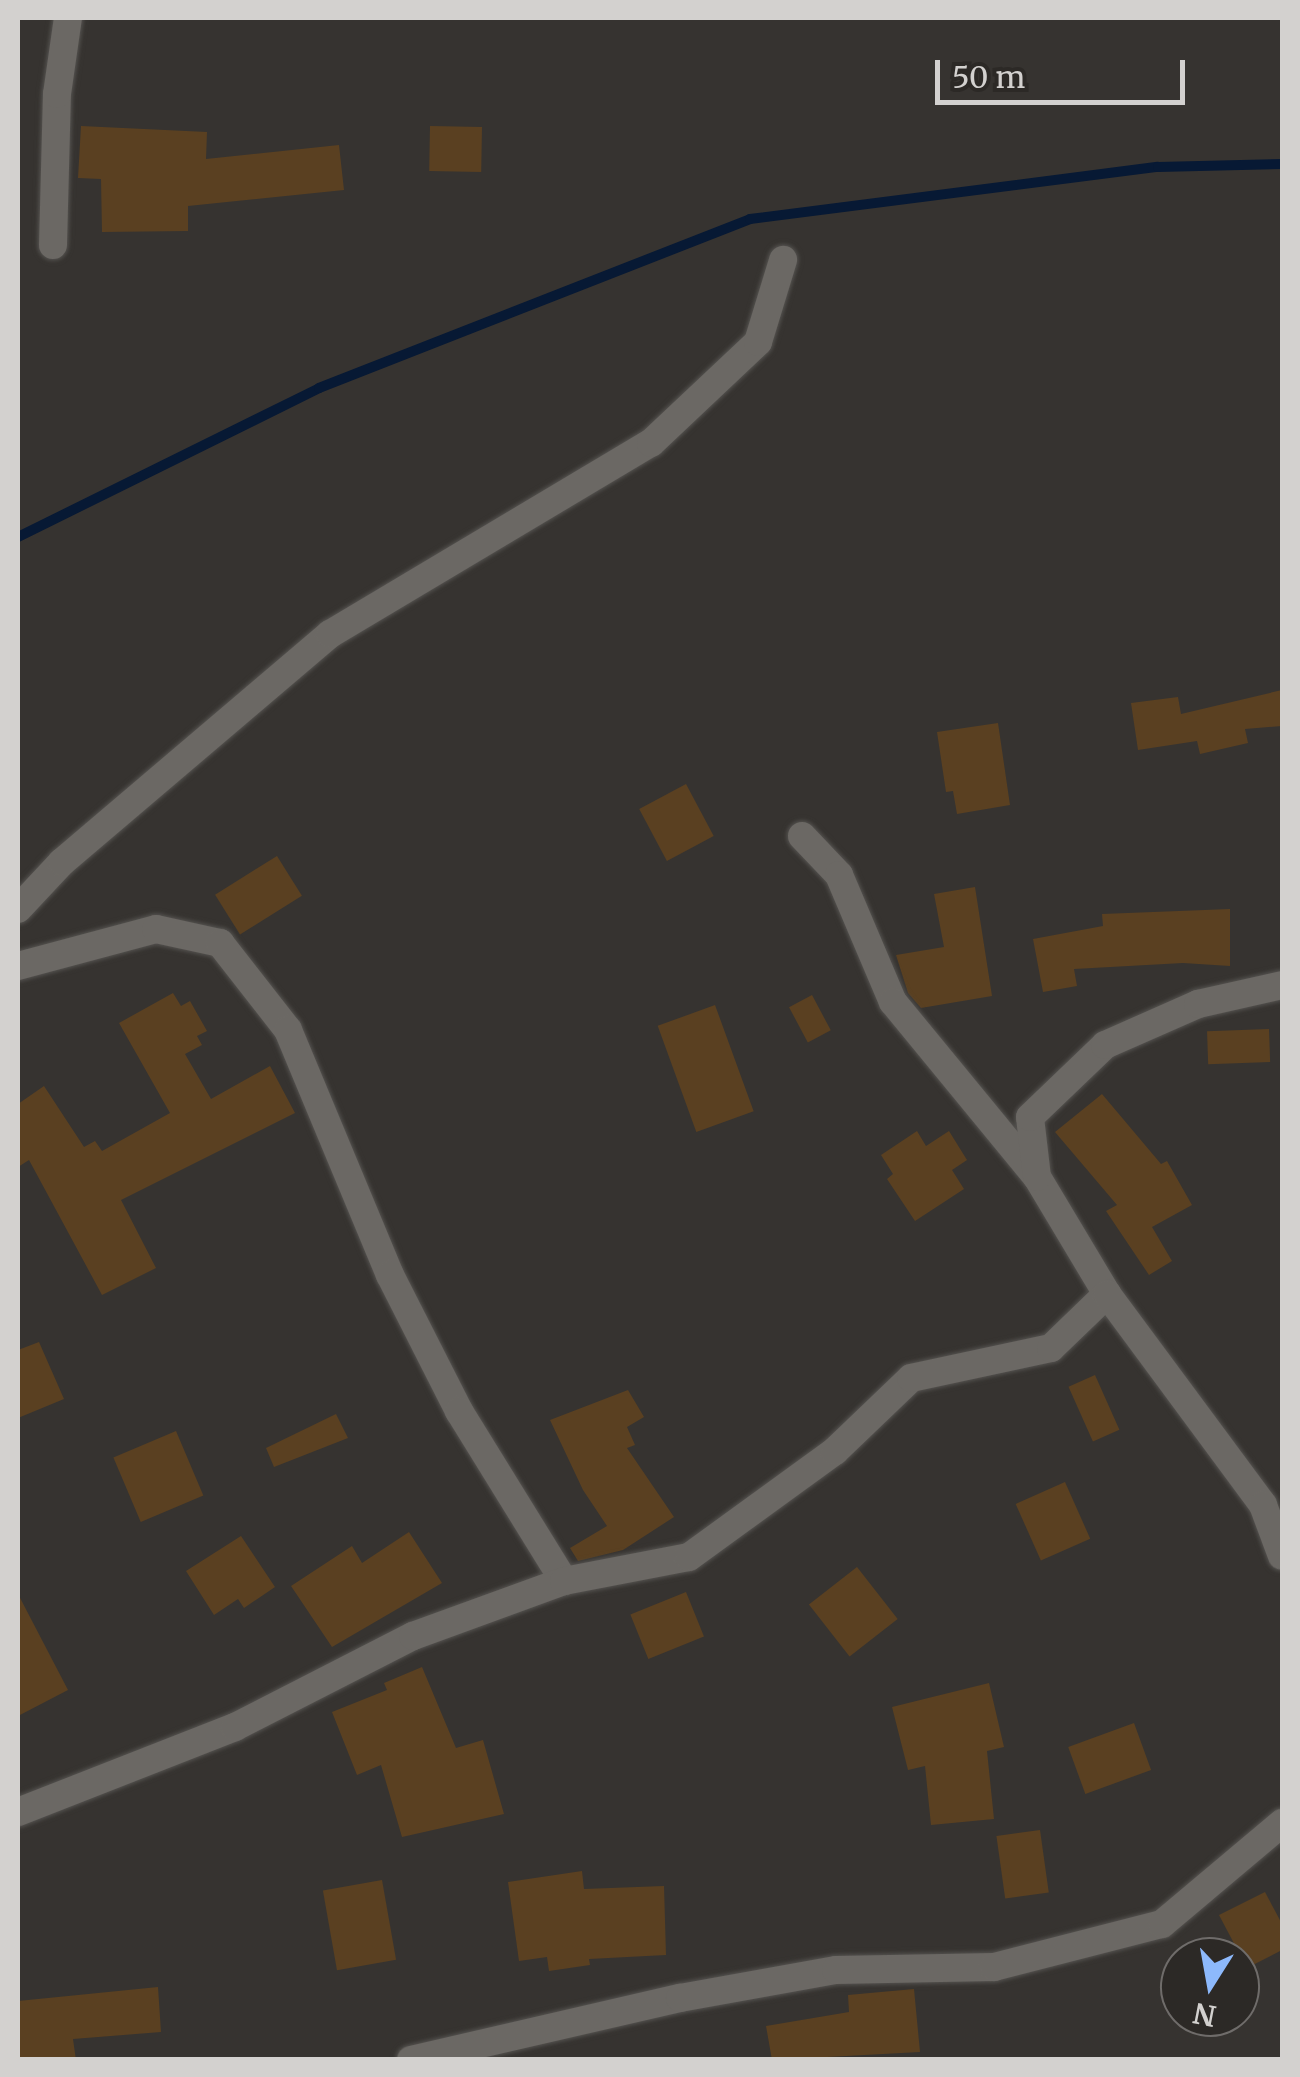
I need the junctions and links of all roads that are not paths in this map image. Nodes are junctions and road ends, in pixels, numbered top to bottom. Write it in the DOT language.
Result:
graph roads {
  1 [pos="68,18"];
  2 [pos="53,245"];
  3 [pos="783,260"];
  4 [pos="802,836"];
  5 [pos="18,909"];
  6 [pos="18,966"];
  7 [pos="1282,985"];
  8 [pos="1037,1177"];
  9 [pos="1106,1294"];
  10 [pos="1282,1556"];
  11 [pos="564,1581"];
  12 [pos="18,1812"];
  13 [pos="1282,1823"];
  14 [pos="411,2060"];
  1 -- 2 [label="street"];
  3 -- 5 [label="street"];
  4 -- 8 [label="street"];
  6 -- 11 [label="street"];
  7 -- 8 [label="street"];
  8 -- 9 [label="street"];
  9 -- 10 [label="street"];
  9 -- 11 [label="street"];
  11 -- 12 [label="street"];
  13 -- 14 [label="street"];
}
